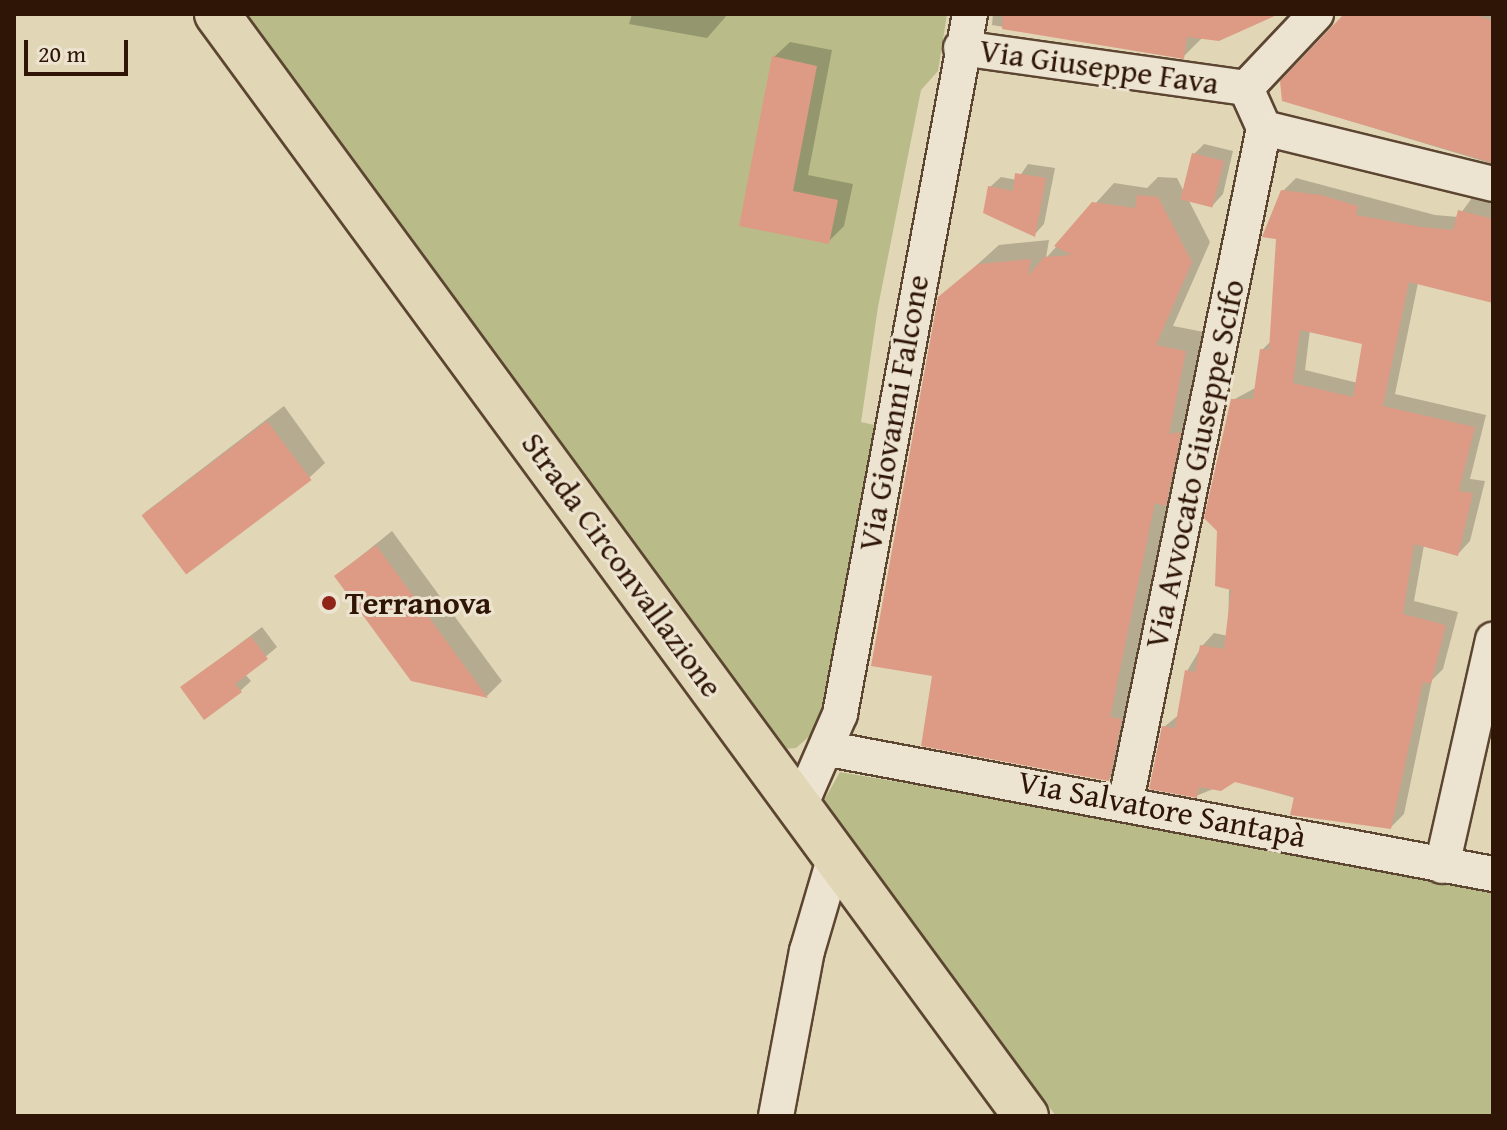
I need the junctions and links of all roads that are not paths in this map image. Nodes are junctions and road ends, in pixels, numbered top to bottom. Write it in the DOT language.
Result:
graph roads {
  1 [pos="217,14"];
  2 [pos="970,14"];
  3 [pos="1316,14"];
  4 [pos="961,48"];
  5 [pos="1246,88"];
  6 [pos="1264,128"];
  7 [pos="1493,184"];
  8 [pos="1493,640"];
  9 [pos="829,749"];
  10 [pos="1126,800"];
  11 [pos="800,806"];
  12 [pos="835,856"];
  13 [pos="1442,866"];
  14 [pos="1493,874"];
  15 [pos="776,1116"];
  16 [pos="1026,1116"];
  1 -- 11 [label="main road, Strada Circonvallazione"];
  2 -- 4 [label="street, Via Giovanni Falcone"];
  3 -- 5 [label="street"];
  4 -- 5 [label="street, Via Giuseppe Fava"];
  4 -- 9 [label="street, Via Giovanni Falcone"];
  5 -- 6 [label="street, Via Giuseppe Fava"];
  6 -- 7 [label="street"];
  6 -- 10 [label="street, Via Avvocato Giuseppe Scifo"];
  8 -- 13 [label="street"];
  9 -- 10 [label="street, Via Salvatore Santapà"];
  9 -- 11 [label="street, Via Giovanni Falcone"];
  10 -- 13 [label="street, Via Salvatore Santapà"];
  11 -- 12 [label="main road, Strada Circonvallazione"];
  12 -- 15 [label="street"];
  12 -- 16 [label="main road, Strada Circonvallazione"];
  13 -- 14 [label="street, Via Salvatore Santapà"];
}
